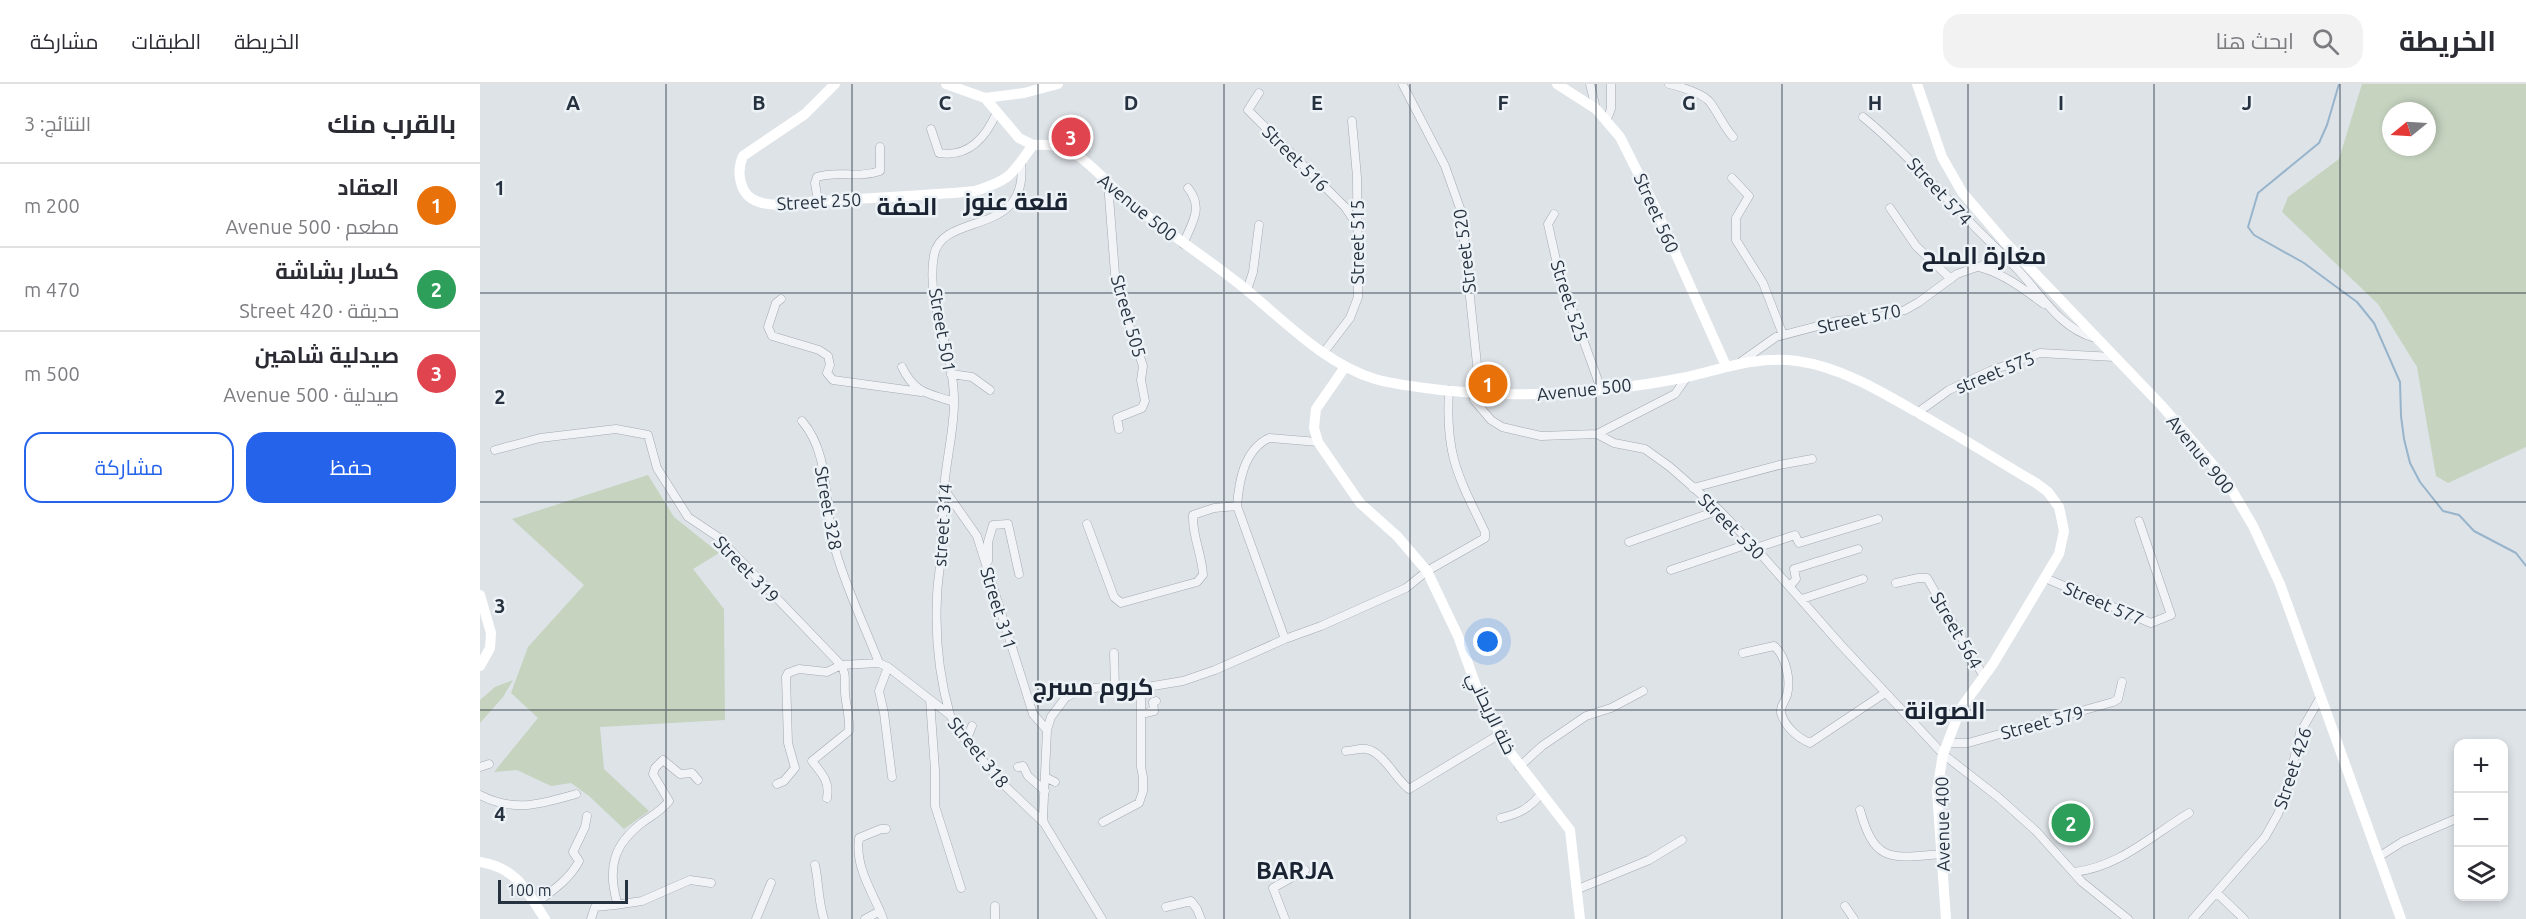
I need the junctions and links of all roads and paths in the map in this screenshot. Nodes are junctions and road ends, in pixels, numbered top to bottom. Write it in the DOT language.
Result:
graph roads {
  1 [pos="835,84"];
  2 [pos="946,84"];
  3 [pos="1058,84"];
  4 [pos="1557,84"];
  5 [pos="1590,84"];
  6 [pos="1611,84"];
  7 [pos="1669,84"];
  8 [pos="1917,84"];
  9 [pos="1402,85"];
  10 [pos="1259,93"];
  11 [pos="985,98"];
  12 [pos="1596,109"];
  13 [pos="997,112"];
  14 [pos="1863,117"];
  15 [pos="1606,119"];
  16 [pos="1352,121"];
  17 [pos="931,129"];
  18 [pos="1733,137"];
  19 [pos="1033,145"];
  20 [pos="880,147"];
  21 [pos="1021,161"];
  22 [pos="1732,178"];
  23 [pos="1108,183"];
  24 [pos="1188,188"];
  25 [pos="818,201"];
  26 [pos="1890,208"];
  27 [pos="1554,214"];
  28 [pos="1356,223"];
  29 [pos="1259,225"];
  30 [pos="1991,243"];
  31 [pos="1183,244"];
  32 [pos="2009,261"];
  33 [pos="1977,267"];
  34 [pos="1951,279"];
  35 [pos="1246,290"];
  36 [pos="781,299"];
  37 [pos="2052,310"];
  38 [pos="1784,334"];
  39 [pos="2095,338"];
  40 [pos="1324,352"];
  41 [pos="2114,357"];
  42 [pos="1741,362"];
  43 [pos="1726,366"];
  44 [pos="902,367"];
  45 [pos="1345,367"];
  46 [pos="951,374"];
  47 [pos="1687,376"];
  48 [pos="1601,389"];
  49 [pos="990,390"];
  50 [pos="1449,390"];
  51 [pos="921,392"];
  52 [pos="1476,393"];
  53 [pos="954,402"];
  54 [pos="1917,412"];
  55 [pos="802,421"];
  56 [pos="1119,429"];
  57 [pos="1597,434"];
  58 [pos="1318,442"];
  59 [pos="495,450"];
  60 [pos="1812,459"];
  61 [pos="1693,488"];
  62 [pos="944,489"];
  63 [pos="1238,506"];
  64 [pos="1719,510"];
  65 [pos="1878,519"];
  66 [pos="2139,521"];
  67 [pos="1087,524"];
  68 [pos="1629,542"];
  69 [pos="1754,546"];
  70 [pos="1858,549"];
  71 [pos="1671,570"];
  72 [pos="1427,571"];
  73 [pos="988,572"];
  74 [pos="1019,574"];
  75 [pos="2045,578"];
  76 [pos="1863,579"];
  77 [pos="1896,584"];
  78 [pos="1790,586"];
  79 [pos="480,595"];
  80 [pos="1802,599"];
  81 [pos="1285,639"];
  82 [pos="1743,652"];
  83 [pos="1114,653"];
  84 [pos="879,663"];
  85 [pos="841,665"];
  86 [pos="480,666"];
  87 [pos="888,667"];
  88 [pos="1984,677"];
  89 [pos="2122,682"];
  90 [pos="1115,687"];
  91 [pos="1141,688"];
  92 [pos="1643,691"];
  93 [pos="1885,693"];
  94 [pos="2320,698"];
  95 [pos="930,700"];
  96 [pos="1156,701"];
  97 [pos="1141,714"];
  98 [pos="950,715"];
  99 [pos="972,726"];
  100 [pos="1047,730"];
  101 [pos="1500,734"];
  102 [pos="966,741"];
  103 [pos="1945,748"];
  104 [pos="1346,752"];
  105 [pos="489,764"];
  106 [pos="480,767"];
  107 [pos="1018,767"];
  108 [pos="1519,767"];
  109 [pos="1044,776"];
  110 [pos="892,777"];
  111 [pos="698,780"];
  112 [pos="1055,782"];
  113 [pos="777,784"];
  114 [pos="1045,791"];
  115 [pos="576,794"];
  116 [pos="1541,794"];
  117 [pos="480,795"];
  118 [pos="828,798"];
  119 [pos="1860,810"];
  120 [pos="2189,813"];
  121 [pos="587,816"];
  122 [pos="1501,818"];
  123 [pos="2454,821"];
  124 [pos="1103,822"];
  125 [pos="1044,823"];
  126 [pos="886,829"];
  127 [pos="1682,840"];
  128 [pos="1941,854"];
  129 [pos="2380,856"];
  130 [pos="480,862"];
  131 [pos="815,865"];
  132 [pos="1305,870"];
  133 [pos="2074,872"];
  134 [pos="711,883"];
  135 [pos="771,883"];
  136 [pos="961,888"];
  137 [pos="1578,889"];
  138 [pos="2217,893"];
  139 [pos="536,903"];
  140 [pos="615,905"];
  141 [pos="995,906"];
  142 [pos="1845,906"];
  143 [pos="1166,907"];
  144 [pos="882,915"];
  145 [pos="542,917"];
  146 [pos="591,919"];
  147 [pos="756,919"];
  148 [pos="824,919"];
  149 [pos="865,919"];
  150 [pos="995,919"];
  151 [pos="1102,919"];
  152 [pos="1201,919"];
  153 [pos="1285,919"];
  154 [pos="1581,919"];
  155 [pos="1854,919"];
  156 [pos="1946,919"];
  157 [pos="2128,919"];
  158 [pos="2193,919"];
  159 [pos="2244,919"];
  160 [pos="2401,919"];
  1 -- 25 [label="main road, Street 250"];
  2 -- 11 [label="main road"];
  3 -- 11 [label="main road"];
  4 -- 12 [label="main road, Street 560"];
  5 -- 12 [label="street"];
  6 -- 15 [label="street"];
  7 -- 18 [label="street"];
  8 -- 39 [label="main road, Avenue 900"];
  9 -- 52 [label="street, Street 520"];
  10 -- 28 [label="street, Street 516"];
  11 -- 13 [label="main road"];
  12 -- 15 [label="main road, Street 560"];
  13 -- 17 [label="street"];
  13 -- 19 [label="main road"];
  14 -- 30 [label="street, Street 574"];
  15 -- 43 [label="main road, Street 560"];
  16 -- 28 [label="street, Street 515"];
  19 -- 21 [label="main road, Street 250"];
  19 -- 23 [label="main road, Avenue 500"];
  20 -- 25 [label="street"];
  21 -- 25 [label="main road, Street 250"];
  21 -- 46 [label="street, Street 501"];
  22 -- 38 [label="street"];
  23 -- 31 [label="main road, Avenue 500"];
  23 -- 56 [label="street, Street 505"];
  24 -- 31 [label="street"];
  26 -- 34 [label="street"];
  27 -- 48 [label="street, Street 525"];
  28 -- 40 [label="street, Street 515"];
  29 -- 35 [label="street"];
  30 -- 32 [label="street, Street 574"];
  30 -- 33 [label="street"];
  31 -- 35 [label="main road, Avenue 500"];
  32 -- 33 [label="street, Street 570"];
  32 -- 37 [label="street, Street 574"];
  33 -- 34 [label="street, Street 570"];
  33 -- 37 [label="street"];
  34 -- 38 [label="street, Street 570"];
  35 -- 40 [label="main road, Avenue 500"];
  36 -- 51 [label="street"];
  37 -- 39 [label="street, Street 574"];
  38 -- 42 [label="street, Street 570"];
  39 -- 41 [label="main road, Avenue 900"];
  40 -- 45 [label="main road, Avenue 500"];
  41 -- 54 [label="street, street 575"];
  41 -- 94 [label="main road, Avenue 900"];
  42 -- 43 [label="main road, Avenue 500"];
  42 -- 54 [label="main road, Avenue 500"];
  43 -- 47 [label="main road, Avenue 500"];
  44 -- 51 [label="street"];
  45 -- 50 [label="main road, Avenue 500"];
  45 -- 58 [label="main road"];
  46 -- 49 [label="street"];
  46 -- 53 [label="street, Street 501"];
  47 -- 48 [label="main road, Avenue 500"];
  47 -- 57 [label="street"];
  48 -- 52 [label="main road, Avenue 500"];
  50 -- 52 [label="main road, Avenue 500"];
  50 -- 72 [label="street"];
  51 -- 53 [label="street"];
  52 -- 57 [label="street, Street 530"];
  53 -- 62 [label="street, street 314"];
  54 -- 75 [label="main road, Avenue 500"];
  55 -- 84 [label="street, Street 328"];
  57 -- 61 [label="street, Street 530"];
  58 -- 63 [label="street"];
  58 -- 72 [label="main road, خلة الريحاني"];
  59 -- 85 [label="street, Street 319"];
  60 -- 61 [label="street"];
  61 -- 64 [label="street, Street 530"];
  62 -- 73 [label="street, Street 311"];
  62 -- 98 [label="street, street 314"];
  63 -- 67 [label="street"];
  63 -- 81 [label="street"];
  64 -- 68 [label="street"];
  64 -- 69 [label="street, Street 530"];
  65 -- 69 [label="street"];
  66 -- 75 [label="street, Street 577"];
  69 -- 71 [label="street"];
  69 -- 78 [label="street, Street 530"];
  70 -- 78 [label="street"];
  72 -- 81 [label="street"];
  72 -- 101 [label="main road, خلة الريحاني"];
  73 -- 74 [label="street"];
  73 -- 100 [label="street, Street 311"];
  75 -- 88 [label="main road, Avenue 400"];
  76 -- 80 [label="street"];
  77 -- 88 [label="street, Street 564"];
  78 -- 80 [label="street, Street 530"];
  79 -- 86 [label="main road"];
  80 -- 93 [label="street, Street 530"];
  81 -- 91 [label="street"];
  82 -- 93 [label="street"];
  83 -- 90 [label="street"];
  84 -- 85 [label="street, Street 318"];
  84 -- 87 [label="street, Street 318"];
  85 -- 113 [label="street, Street 318"];
  85 -- 118 [label="street"];
  87 -- 95 [label="street, Street 318"];
  87 -- 110 [label="street"];
  88 -- 103 [label="main road, Avenue 400"];
  89 -- 103 [label="street, Street 579"];
  90 -- 91 [label="street"];
  90 -- 100 [label="street"];
  91 -- 97 [label="street"];
  92 -- 108 [label="street"];
  93 -- 103 [label="street, Street 530"];
  94 -- 129 [label="main road, Avenue 900"];
  94 -- 138 [label="street, Street 426"];
  95 -- 98 [label="street, Street 318"];
  95 -- 136 [label="street"];
  96 -- 97 [label="street"];
  97 -- 124 [label="street"];
  98 -- 102 [label="street, Street 318"];
  99 -- 102 [label="street"];
  100 -- 109 [label="street"];
  101 -- 104 [label="street"];
  101 -- 108 [label="main road, خلة الريحاني"];
  102 -- 125 [label="street, Street 318"];
  103 -- 128 [label="main road, Avenue 400"];
  103 -- 133 [label="street, Street 530"];
  105 -- 106 [label="street"];
  107 -- 114 [label="street"];
  108 -- 116 [label="main road, خلة الريحاني"];
  109 -- 112 [label="street"];
  109 -- 114 [label="street"];
  111 -- 140 [label="street"];
  114 -- 125 [label="street"];
  115 -- 117 [label="street"];
  116 -- 122 [label="street"];
  116 -- 137 [label="main road, خلة الريحاني"];
  119 -- 128 [label="street"];
  120 -- 133 [label="street"];
  121 -- 139 [label="street"];
  123 -- 129 [label="street"];
  125 -- 151 [label="street, Street 318"];
  126 -- 144 [label="street"];
  127 -- 137 [label="street"];
  128 -- 156 [label="main road, Avenue 400"];
  129 -- 160 [label="main road, Avenue 900"];
  130 -- 139 [label="main road"];
  131 -- 148 [label="street"];
  132 -- 153 [label="street"];
  133 -- 157 [label="street, Street 530"];
  134 -- 140 [label="street"];
  135 -- 147 [label="street"];
  137 -- 154 [label="main road, خلة الريحاني"];
  138 -- 158 [label="street, Street 426"];
  138 -- 159 [label="street"];
  139 -- 145 [label="main road"];
  140 -- 146 [label="street"];
  141 -- 150 [label="street"];
  142 -- 155 [label="street"];
  143 -- 152 [label="street"];
  144 -- 149 [label="street"];
}
